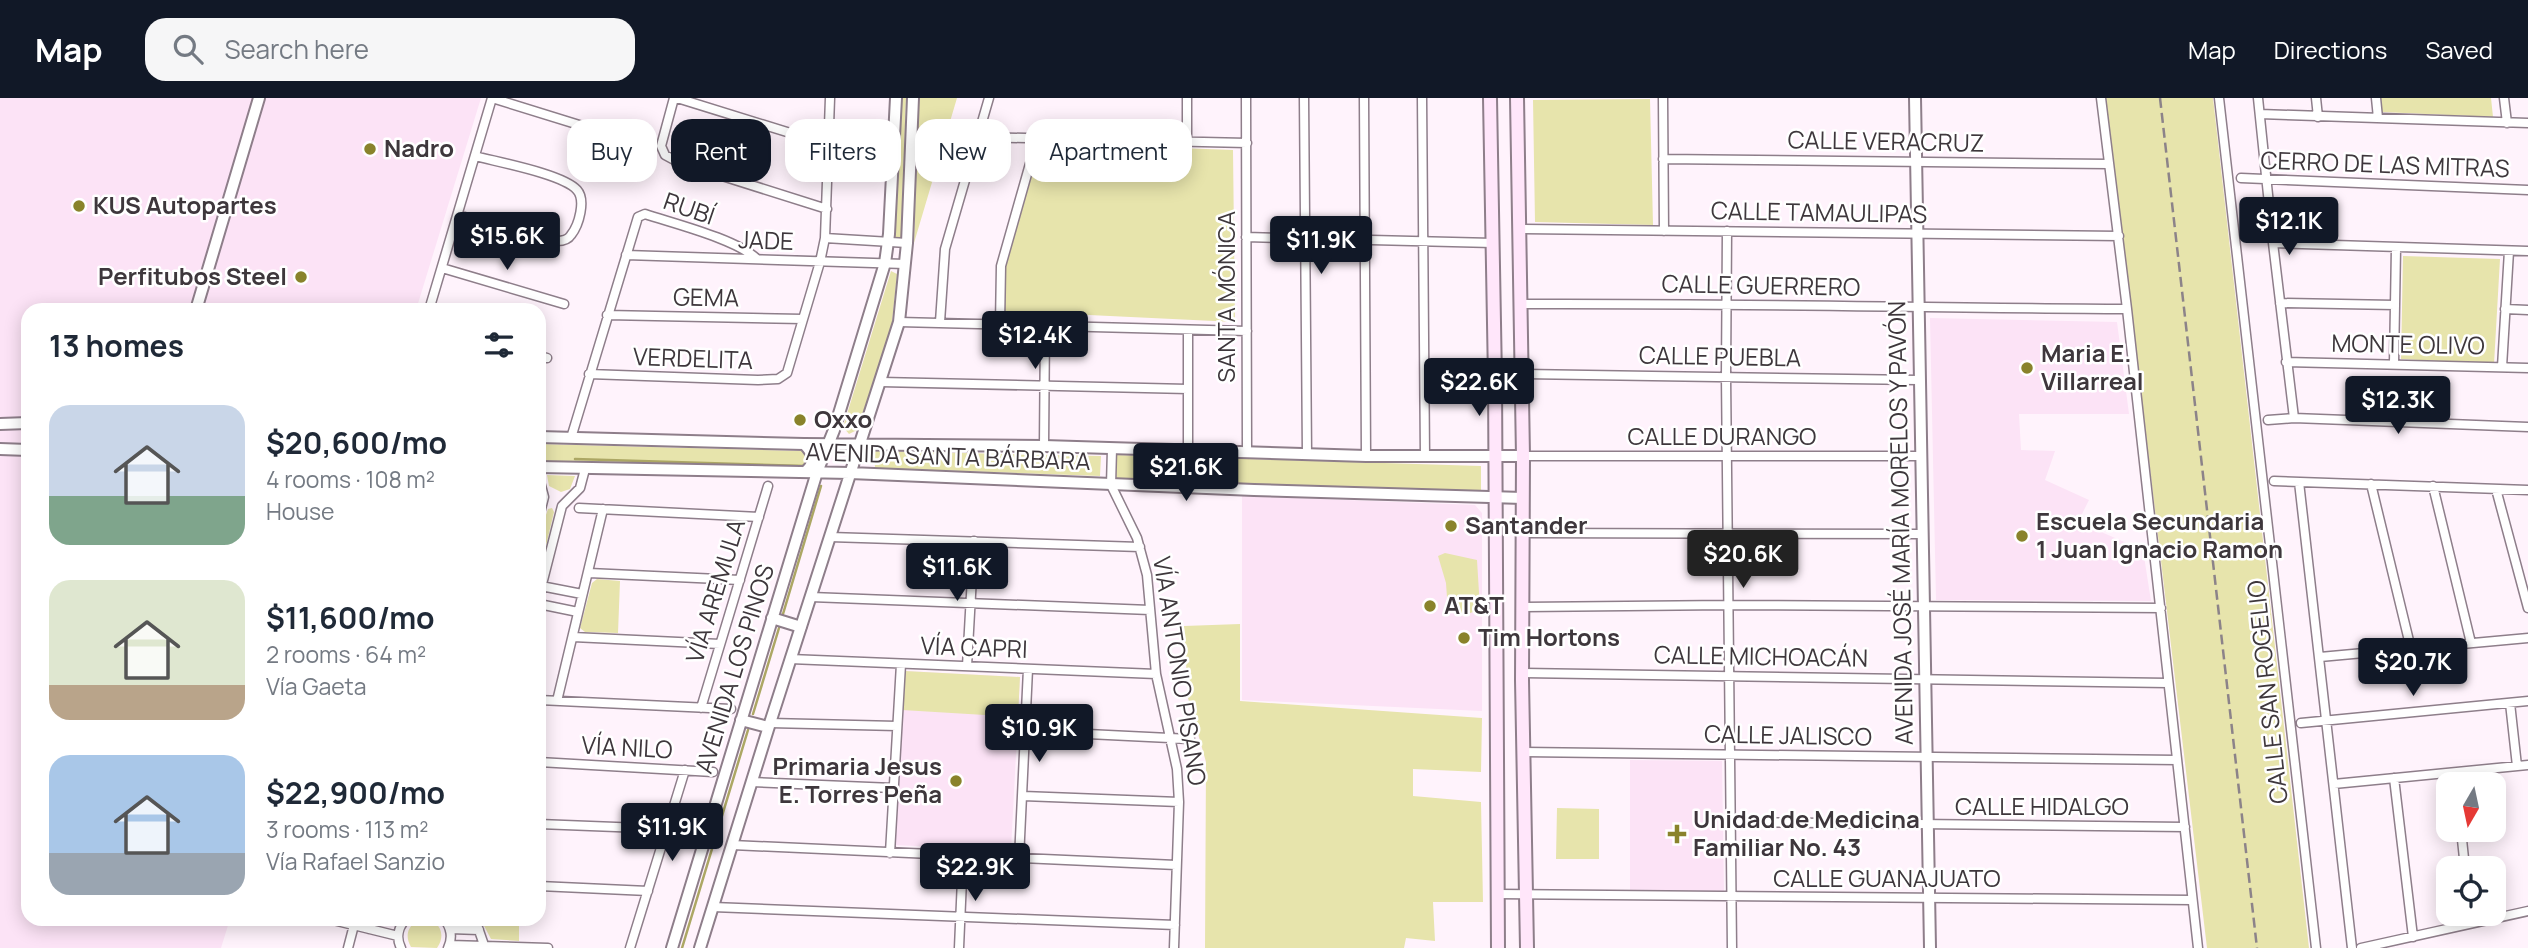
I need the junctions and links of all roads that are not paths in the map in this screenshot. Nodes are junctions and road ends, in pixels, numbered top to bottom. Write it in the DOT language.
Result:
graph roads {
  1 [pos="259,98"];
  2 [pos="492,98"];
  3 [pos="676,98"];
  4 [pos="830,98"];
  5 [pos="896,98"];
  6 [pos="913,98"];
  7 [pos="989,98"];
  8 [pos="1187,98"];
  9 [pos="1246,98"];
  10 [pos="1304,98"];
  11 [pos="1364,98"];
  12 [pos="1422,98"];
  13 [pos="1490,98"];
  14 [pos="1517,98"];
  15 [pos="1663,98"];
  16 [pos="1915,98"];
  17 [pos="2101,98"];
  18 [pos="2219,98"];
  19 [pos="2258,98"];
  20 [pos="2316,98"];
  21 [pos="2376,98"];
  22 [pos="2504,98"];
  23 [pos="2260,114"];
  24 [pos="2318,117"];
  25 [pos="2378,118"];
  26 [pos="830,119"];
  27 [pos="983,119"];
  28 [pos="1187,119"];
  29 [pos="567,121"];
  30 [pos="2507,123"];
  31 [pos="2528,123"];
  32 [pos="785,131"];
  33 [pos="1192,142"];
  34 [pos="1247,143"];
  35 [pos="475,156"];
  36 [pos="1663,159"];
  37 [pos="1916,162"];
  38 [pos="2109,164"];
  39 [pos="2241,178"];
  40 [pos="1025,179"];
  41 [pos="2266,179"];
  42 [pos="828,182"];
  43 [pos="965,182"];
  44 [pos="2528,190"];
  45 [pos="827,209"];
  46 [pos="458,215"];
  47 [pos="1518,229"];
  48 [pos="1664,230"];
  49 [pos="1727,231"];
  50 [pos="1916,234"];
  51 [pos="2119,236"];
  52 [pos="1246,237"];
  53 [pos="825,238"];
  54 [pos="1306,238"];
  55 [pos="1364,240"];
  56 [pos="1423,241"];
  57 [pos="888,242"];
  58 [pos="907,243"];
  59 [pos="1493,243"];
  60 [pos="2273,243"];
  61 [pos="2396,248"];
  62 [pos="2509,251"];
  63 [pos="2528,251"];
  64 [pos="626,255"];
  65 [pos="757,259"];
  66 [pos="821,262"];
  67 [pos="885,263"];
  68 [pos="905,264"];
  69 [pos="442,268"];
  70 [pos="199,303"];
  71 [pos="431,303"];
  72 [pos="1726,303"];
  73 [pos="2280,303"];
  74 [pos="564,304"];
  75 [pos="1520,304"];
  76 [pos="2395,305"];
  77 [pos="1917,309"];
  78 [pos="2127,309"];
  79 [pos="2505,309"];
  80 [pos="2528,310"];
  81 [pos="607,315"];
  82 [pos="803,319"];
  83 [pos="900,322"];
  84 [pos="940,322"];
  85 [pos="1000,324"];
  86 [pos="1045,325"];
  87 [pos="1188,330"];
  88 [pos="1247,331"];
  89 [pos="2287,362"];
  90 [pos="2394,363"];
  91 [pos="2502,367"];
  92 [pos="2528,368"];
  93 [pos="589,374"];
  94 [pos="1520,374"];
  95 [pos="1726,376"];
  96 [pos="1919,380"];
  97 [pos="881,382"];
  98 [pos="1044,385"];
  99 [pos="1188,388"];
  100 [pos="2294,418"];
  101 [pos="2268,420"];
  102 [pos="21,423"];
  103 [pos="0,424"];
  104 [pos="2528,427"];
  105 [pos="546,437"];
  106 [pos="571,438"];
  107 [pos="804,444"];
  108 [pos="829,444"];
  109 [pos="860,445"];
  110 [pos="1044,446"];
  111 [pos="0,449"];
  112 [pos="1112,449"];
  113 [pos="21,450"];
  114 [pos="1188,451"];
  115 [pos="1247,453"];
  116 [pos="1307,455"];
  117 [pos="1366,456"];
  118 [pos="1496,456"];
  119 [pos="1523,456"];
  120 [pos="1921,456"];
  121 [pos="1425,457"];
  122 [pos="1727,457"];
  123 [pos="546,467"];
  124 [pos="584,469"];
  125 [pos="805,472"];
  126 [pos="817,472"];
  127 [pos="850,473"];
  128 [pos="2274,481"];
  129 [pos="2299,482"];
  130 [pos="2371,484"];
  131 [pos="1111,485"];
  132 [pos="768,486"];
  133 [pos="2433,486"];
  134 [pos="2496,489"];
  135 [pos="2528,490"];
  136 [pos="1496,498"];
  137 [pos="1523,498"];
  138 [pos="546,500"];
  139 [pos="562,505"];
  140 [pos="579,508"];
  141 [pos="603,509"];
  142 [pos="759,517"];
  143 [pos="1729,532"];
  144 [pos="1523,533"];
  145 [pos="1922,534"];
  146 [pos="830,537"];
  147 [pos="974,541"];
  148 [pos="1140,547"];
  149 [pos="546,567"];
  150 [pos="589,573"];
  151 [pos="740,580"];
  152 [pos="546,587"];
  153 [pos="582,594"];
  154 [pos="811,597"];
  155 [pos="971,603"];
  156 [pos="546,605"];
  157 [pos="1728,605"];
  158 [pos="1924,606"];
  159 [pos="1522,607"];
  160 [pos="2161,608"];
  161 [pos="2528,608"];
  162 [pos="1150,610"];
  163 [pos="578,612"];
  164 [pos="772,618"];
  165 [pos="801,627"];
  166 [pos="573,637"];
  167 [pos="2528,638"];
  168 [pos="2471,643"];
  169 [pos="720,644"];
  170 [pos="2411,649"];
  171 [pos="2320,657"];
  172 [pos="790,659"];
  173 [pos="901,664"];
  174 [pos="967,666"];
  175 [pos="1028,669"];
  176 [pos="1522,673"];
  177 [pos="1156,674"];
  178 [pos="1729,677"];
  179 [pos="1926,678"];
  180 [pos="2168,682"];
  181 [pos="546,700"];
  182 [pos="557,701"];
  183 [pos="2528,702"];
  184 [pos="2510,703"];
  185 [pos="701,708"];
  186 [pos="731,709"];
  187 [pos="741,720"];
  188 [pos="2327,720"];
  189 [pos="2301,723"];
  190 [pos="769,725"];
  191 [pos="897,726"];
  192 [pos="1026,731"];
  193 [pos="1169,737"];
  194 [pos="1189,739"];
  195 [pos="1524,752"];
  196 [pos="1730,754"];
  197 [pos="1928,757"];
  198 [pos="2177,760"];
  199 [pos="546,762"];
  200 [pos="2528,765"];
  201 [pos="2517,766"];
  202 [pos="685,770"];
  203 [pos="713,772"];
  204 [pos="2454,772"];
  205 [pos="2436,774"];
  206 [pos="2394,778"];
  207 [pos="752,782"];
  208 [pos="2334,784"];
  209 [pos="893,788"];
  210 [pos="1023,796"];
  211 [pos="1179,802"];
  212 [pos="1730,822"];
  213 [pos="546,824"];
  214 [pos="1928,825"];
  215 [pos="2185,827"];
  216 [pos="667,829"];
  217 [pos="732,845"];
  218 [pos="890,853"];
  219 [pos="963,856"];
  220 [pos="1019,859"];
  221 [pos="1176,865"];
  222 [pos="546,886"];
  223 [pos="648,891"];
  224 [pos="1497,894"];
  225 [pos="1526,895"];
  226 [pos="1731,897"];
  227 [pos="1929,899"];
  228 [pos="2192,900"];
  229 [pos="713,908"];
  230 [pos="2528,911"];
  231 [pos="2506,916"];
  232 [pos="960,917"];
  233 [pos="1175,925"];
  234 [pos="354,926"];
  235 [pos="358,926"];
  236 [pos="370,926"];
  237 [pos="400,926"];
  238 [pos="448,926"];
  239 [pos="478,926"];
  240 [pos="2462,926"];
  241 [pos="369,929"];
  242 [pos="450,929"];
  243 [pos="479,930"];
  244 [pos="398,936"];
  245 [pos="2413,937"];
  246 [pos="484,945"];
  247 [pos="449,946"];
  248 [pos="348,948"];
  249 [pos="401,948"];
  250 [pos="548,948"];
  251 [pos="630,948"];
  252 [pos="672,948"];
  253 [pos="700,948"];
  254 [pos="960,948"];
  255 [pos="1174,948"];
  256 [pos="1498,948"];
  257 [pos="1527,948"];
  258 [pos="1732,948"];
  259 [pos="1930,948"];
  260 [pos="2198,948"];
  261 [pos="2316,948"];
  262 [pos="2352,948"];
  263 [pos="2361,948"];
  1 -- 70 [label="street"];
  2 -- 29 [label="street"];
  2 -- 35 [label="street"];
  3 -- 32 [label="street"];
  3 -- 45 [label="street"];
  4 -- 26 [label="street"];
  5 -- 57 [label="street"];
  6 -- 58 [label="street"];
  7 -- 27 [label="street"];
  8 -- 28 [label="street"];
  9 -- 34 [label="street, SANTA MÓNICA"];
  10 -- 54 [label="street"];
  11 -- 55 [label="street"];
  12 -- 56 [label="street"];
  13 -- 59 [label="main road"];
  14 -- 47 [label="main road"];
  15 -- 36 [label="street"];
  16 -- 37 [label="street, AVENIDA JOSÉ MARÍA MORELOS Y PAVÓN"];
  17 -- 38 [label="street"];
  18 -- 261 [label="street, CALLE SAN ROGELIO"];
  19 -- 23 [label="street"];
  20 -- 24 [label="street"];
  21 -- 25 [label="street"];
  22 -- 30 [label="street"];
  23 -- 24 [label="street"];
  23 -- 41 [label="street"];
  24 -- 25 [label="street"];
  25 -- 30 [label="street"];
  30 -- 31 [label="street"];
  33 -- 34 [label="street"];
  34 -- 52 [label="street, SANTA MÓNICA"];
  35 -- 46 [label="street"];
  35 -- 46 [label="street"];
  36 -- 37 [label="street, CALLE VERACRUZ"];
  36 -- 48 [label="street"];
  37 -- 38 [label="street, CALLE VERACRUZ"];
  37 -- 50 [label="street, AVENIDA JOSÉ MARÍA MORELOS Y PAVÓN"];
  38 -- 51 [label="street"];
  39 -- 41 [label="street, CERRO DE LAS MITRAS"];
  40 -- 85 [label="street"];
  41 -- 44 [label="street, CERRO DE LAS MITRAS"];
  41 -- 60 [label="street"];
  42 -- 45 [label="street"];
  43 -- 84 [label="street"];
  45 -- 53 [label="street"];
  46 -- 69 [label="street"];
  47 -- 48 [label="street, CALLE TAMAULIPAS"];
  47 -- 75 [label="main road"];
  48 -- 49 [label="street, CALLE TAMAULIPAS"];
  49 -- 50 [label="street, CALLE TAMAULIPAS"];
  49 -- 72 [label="street"];
  50 -- 51 [label="street, CALLE TAMAULIPAS"];
  50 -- 77 [label="street, AVENIDA JOSÉ MARÍA MORELOS Y PAVÓN"];
  51 -- 78 [label="street"];
  52 -- 54 [label="street"];
  52 -- 88 [label="street, SANTA MÓNICA"];
  53 -- 57 [label="street, JADE"];
  53 -- 66 [label="street"];
  54 -- 55 [label="street"];
  54 -- 116 [label="street"];
  55 -- 56 [label="street"];
  55 -- 117 [label="street"];
  56 -- 59 [label="street"];
  56 -- 121 [label="street"];
  57 -- 58 [label="street, JADE"];
  57 -- 67 [label="street"];
  58 -- 68 [label="street"];
  59 -- 118 [label="main road"];
  60 -- 61 [label="street"];
  60 -- 73 [label="street"];
  61 -- 62 [label="street"];
  61 -- 76 [label="street"];
  62 -- 63 [label="street"];
  62 -- 79 [label="street"];
  64 -- 65 [label="street, JADE"];
  64 -- 65 [label="street, RUBÍ"];
  64 -- 81 [label="street"];
  65 -- 66 [label="street, JADE"];
  66 -- 67 [label="street, JADE"];
  66 -- 82 [label="street"];
  67 -- 68 [label="street, JADE"];
  67 -- 108 [label="street"];
  68 -- 83 [label="street"];
  69 -- 71 [label="street"];
  69 -- 74 [label="street"];
  72 -- 75 [label="street, CALLE GUERRERO"];
  72 -- 77 [label="street, CALLE GUERRERO"];
  72 -- 95 [label="street"];
  73 -- 76 [label="street"];
  73 -- 89 [label="street"];
  75 -- 94 [label="main road"];
  76 -- 90 [label="street"];
  77 -- 78 [label="street, CALLE GUERRERO"];
  77 -- 96 [label="street, AVENIDA JOSÉ MARÍA MORELOS Y PAVÓN"];
  78 -- 160 [label="street"];
  79 -- 80 [label="street"];
  79 -- 91 [label="street"];
  81 -- 82 [label="street, GEMA"];
  81 -- 93 [label="street"];
  82 -- 93 [label="street, VERDELITA"];
  83 -- 84 [label="street"];
  83 -- 97 [label="street"];
  84 -- 85 [label="street"];
  85 -- 86 [label="street"];
  86 -- 87 [label="street"];
  86 -- 98 [label="street"];
  87 -- 88 [label="street"];
  87 -- 99 [label="street"];
  88 -- 115 [label="street, SANTA MÓNICA"];
  89 -- 90 [label="street, MONTE OLIVO"];
  89 -- 100 [label="street"];
  90 -- 91 [label="street, MONTE OLIVO"];
  91 -- 92 [label="street, MONTE OLIVO"];
  93 -- 106 [label="street"];
  94 -- 95 [label="street, CALLE PUEBLA"];
  94 -- 119 [label="main road"];
  95 -- 96 [label="street, CALLE PUEBLA"];
  95 -- 122 [label="street"];
  96 -- 120 [label="street, AVENIDA JOSÉ MARÍA MORELOS Y PAVÓN"];
  97 -- 98 [label="street"];
  97 -- 109 [label="street"];
  98 -- 99 [label="street"];
  98 -- 110 [label="street"];
  99 -- 114 [label="street"];
  100 -- 101 [label="street"];
  100 -- 104 [label="street"];
  102 -- 103 [label="street"];
  105 -- 106 [label="street, AVENIDA SANTA BÁRBARA"];
  106 -- 107 [label="street, AVENIDA SANTA BÁRBARA"];
  107 -- 108 [label="street, AVENIDA SANTA BÁRBARA"];
  107 -- 125 [label="street"];
  108 -- 109 [label="street, AVENIDA SANTA BÁRBARA"];
  108 -- 126 [label="street, AVENIDA LOS PINOS"];
  109 -- 110 [label="street, AVENIDA SANTA BÁRBARA"];
  109 -- 127 [label="street"];
  110 -- 112 [label="street, AVENIDA SANTA BÁRBARA"];
  111 -- 113 [label="street"];
  112 -- 114 [label="street, AVENIDA SANTA BÁRBARA"];
  112 -- 131 [label="street, VÍA ANTONIO PISANO"];
  114 -- 115 [label="street, AVENIDA SANTA BÁRBARA"];
  115 -- 116 [label="street, AVENIDA SANTA BÁRBARA"];
  116 -- 117 [label="street, AVENIDA SANTA BÁRBARA"];
  117 -- 121 [label="street, AVENIDA SANTA BÁRBARA"];
  118 -- 119 [label="street, AVENIDA SANTA BÁRBARA"];
  118 -- 121 [label="street, AVENIDA SANTA BÁRBARA"];
  118 -- 136 [label="main road"];
  119 -- 122 [label="street, CALLE DURANGO"];
  119 -- 137 [label="main road"];
  120 -- 122 [label="street, CALLE DURANGO"];
  120 -- 145 [label="street, AVENIDA JOSÉ MARÍA MORELOS Y PAVÓN"];
  122 -- 143 [label="street"];
  123 -- 124 [label="street, AVENIDA SANTA BÁRBARA"];
  124 -- 125 [label="street, AVENIDA SANTA BÁRBARA"];
  124 -- 139 [label="street"];
  125 -- 126 [label="street, AVENIDA SANTA BÁRBARA"];
  126 -- 127 [label="street, AVENIDA SANTA BÁRBARA"];
  126 -- 164 [label="street, AVENIDA LOS PINOS"];
  127 -- 131 [label="street, AVENIDA SANTA BÁRBARA"];
  127 -- 146 [label="street, AVENIDA LOS PINOS"];
  128 -- 129 [label="street"];
  129 -- 130 [label="street"];
  129 -- 171 [label="street"];
  130 -- 133 [label="street"];
  130 -- 170 [label="street"];
  131 -- 136 [label="street, AVENIDA SANTA BÁRBARA"];
  131 -- 148 [label="street, VÍA ANTONIO PISANO"];
  132 -- 142 [label="street, VÍA AREMULA"];
  133 -- 134 [label="street"];
  133 -- 168 [label="street"];
  134 -- 135 [label="street"];
  134 -- 161 [label="street"];
  136 -- 137 [label="street, AVENIDA SANTA BÁRBARA"];
  136 -- 224 [label="main road"];
  137 -- 144 [label="main road"];
  138 -- 139 [label="street"];
  139 -- 149 [label="street"];
  140 -- 141 [label="street"];
  141 -- 142 [label="street"];
  141 -- 150 [label="street"];
  142 -- 151 [label="street, VÍA AREMULA"];
  143 -- 144 [label="street"];
  143 -- 145 [label="street"];
  143 -- 157 [label="street"];
  144 -- 159 [label="main road"];
  145 -- 158 [label="street, AVENIDA JOSÉ MARÍA MORELOS Y PAVÓN"];
  146 -- 147 [label="street"];
  146 -- 154 [label="street, AVENIDA LOS PINOS"];
  147 -- 148 [label="street"];
  147 -- 155 [label="street"];
  148 -- 162 [label="street, VÍA ANTONIO PISANO"];
  150 -- 151 [label="street"];
  150 -- 153 [label="street"];
  151 -- 169 [label="street, VÍA AREMULA"];
  152 -- 153 [label="street"];
  153 -- 163 [label="street"];
  154 -- 155 [label="street"];
  154 -- 165 [label="street, AVENIDA LOS PINOS"];
  155 -- 162 [label="street"];
  155 -- 174 [label="street"];
  156 -- 163 [label="street"];
  157 -- 158 [label="street"];
  157 -- 159 [label="street"];
  157 -- 178 [label="street"];
  158 -- 160 [label="street"];
  158 -- 179 [label="street, AVENIDA JOSÉ MARÍA MORELOS Y PAVÓN"];
  159 -- 176 [label="main road"];
  160 -- 180 [label="street"];
  162 -- 177 [label="street, VÍA ANTONIO PISANO"];
  163 -- 166 [label="street"];
  164 -- 165 [label="street"];
  164 -- 187 [label="street, AVENIDA LOS PINOS"];
  165 -- 172 [label="street, AVENIDA LOS PINOS"];
  166 -- 169 [label="street"];
  166 -- 182 [label="street"];
  167 -- 168 [label="street"];
  168 -- 170 [label="street"];
  169 -- 185 [label="street, VÍA AREMULA"];
  170 -- 171 [label="street"];
  171 -- 188 [label="street"];
  172 -- 173 [label="street, VÍA CAPRI"];
  172 -- 190 [label="street, AVENIDA LOS PINOS"];
  173 -- 174 [label="street, VÍA CAPRI"];
  173 -- 191 [label="street"];
  174 -- 175 [label="street, VÍA CAPRI"];
  175 -- 177 [label="street, VÍA CAPRI"];
  175 -- 192 [label="street"];
  176 -- 178 [label="street, CALLE MICHOACÁN"];
  176 -- 195 [label="main road"];
  177 -- 193 [label="street, VÍA ANTONIO PISANO"];
  178 -- 179 [label="street, CALLE MICHOACÁN"];
  178 -- 196 [label="street"];
  179 -- 180 [label="street, CALLE MICHOACÁN"];
  179 -- 197 [label="street, AVENIDA JOSÉ MARÍA MORELOS Y PAVÓN"];
  180 -- 198 [label="street"];
  181 -- 182 [label="street"];
  182 -- 185 [label="street"];
  183 -- 184 [label="street"];
  184 -- 188 [label="street"];
  184 -- 201 [label="street"];
  185 -- 186 [label="street"];
  187 -- 190 [label="street"];
  187 -- 252 [label="street, AVENIDA LOS PINOS"];
  188 -- 189 [label="street"];
  188 -- 208 [label="street"];
  190 -- 191 [label="street"];
  190 -- 207 [label="street, AVENIDA LOS PINOS"];
  191 -- 209 [label="street"];
  192 -- 193 [label="street"];
  192 -- 210 [label="street"];
  193 -- 194 [label="street"];
  193 -- 211 [label="street, VÍA ANTONIO PISANO"];
  195 -- 196 [label="street, CALLE JALISCO"];
  195 -- 225 [label="main road"];
  196 -- 197 [label="street, CALLE JALISCO"];
  196 -- 212 [label="street"];
  197 -- 198 [label="street, CALLE JALISCO"];
  197 -- 214 [label="street, AVENIDA JOSÉ MARÍA MORELOS Y PAVÓN"];
  198 -- 215 [label="street"];
  199 -- 202 [label="street, VÍA NILO"];
  200 -- 201 [label="street"];
  201 -- 204 [label="street"];
  202 -- 203 [label="street, VÍA NILO"];
  202 -- 216 [label="street"];
  205 -- 206 [label="street"];
  206 -- 208 [label="street"];
  206 -- 245 [label="street"];
  207 -- 209 [label="street"];
  207 -- 217 [label="street, AVENIDA LOS PINOS"];
  208 -- 262 [label="street"];
  209 -- 218 [label="street"];
  210 -- 211 [label="street"];
  210 -- 220 [label="street"];
  211 -- 221 [label="street, VÍA ANTONIO PISANO"];
  212 -- 214 [label="street, CALLE HIDALGO"];
  212 -- 226 [label="street"];
  213 -- 216 [label="street"];
  214 -- 215 [label="street, CALLE HIDALGO"];
  214 -- 227 [label="street, AVENIDA JOSÉ MARÍA MORELOS Y PAVÓN"];
  215 -- 228 [label="street"];
  216 -- 223 [label="street"];
  217 -- 218 [label="street"];
  217 -- 229 [label="street, AVENIDA LOS PINOS"];
  218 -- 219 [label="street"];
  219 -- 220 [label="street"];
  219 -- 232 [label="street"];
  220 -- 221 [label="street"];
  221 -- 233 [label="street, VÍA ANTONIO PISANO"];
  222 -- 223 [label="street"];
  223 -- 251 [label="street"];
  224 -- 225 [label="street, CALLE GUANAJUATO"];
  224 -- 256 [label="main road"];
  225 -- 226 [label="street, CALLE GUANAJUATO"];
  225 -- 257 [label="main road"];
  226 -- 227 [label="street, CALLE GUANAJUATO"];
  226 -- 258 [label="street"];
  227 -- 228 [label="street, CALLE GUANAJUATO"];
  227 -- 259 [label="street, AVENIDA JOSÉ MARÍA MORELOS Y PAVÓN"];
  228 -- 260 [label="street"];
  229 -- 232 [label="street"];
  229 -- 253 [label="street, AVENIDA LOS PINOS"];
  230 -- 231 [label="street"];
  232 -- 233 [label="street"];
  232 -- 254 [label="street"];
  233 -- 255 [label="street, VÍA ANTONIO PISANO"];
  234 -- 248 [label="street"];
  235 -- 241 [label="street"];
  236 -- 241 [label="street"];
  237 -- 244 [label="street"];
  238 -- 242 [label="street"];
  239 -- 243 [label="street"];
  240 -- 245 [label="street"];
  241 -- 244 [label="street"];
  242 -- 243 [label="street"];
  242 -- 247 [label="street"];
  243 -- 246 [label="street"];
  244 -- 249 [label="street"];
  245 -- 263 [label="street"];
  246 -- 247 [label="street"];
  246 -- 250 [label="street"];
}
